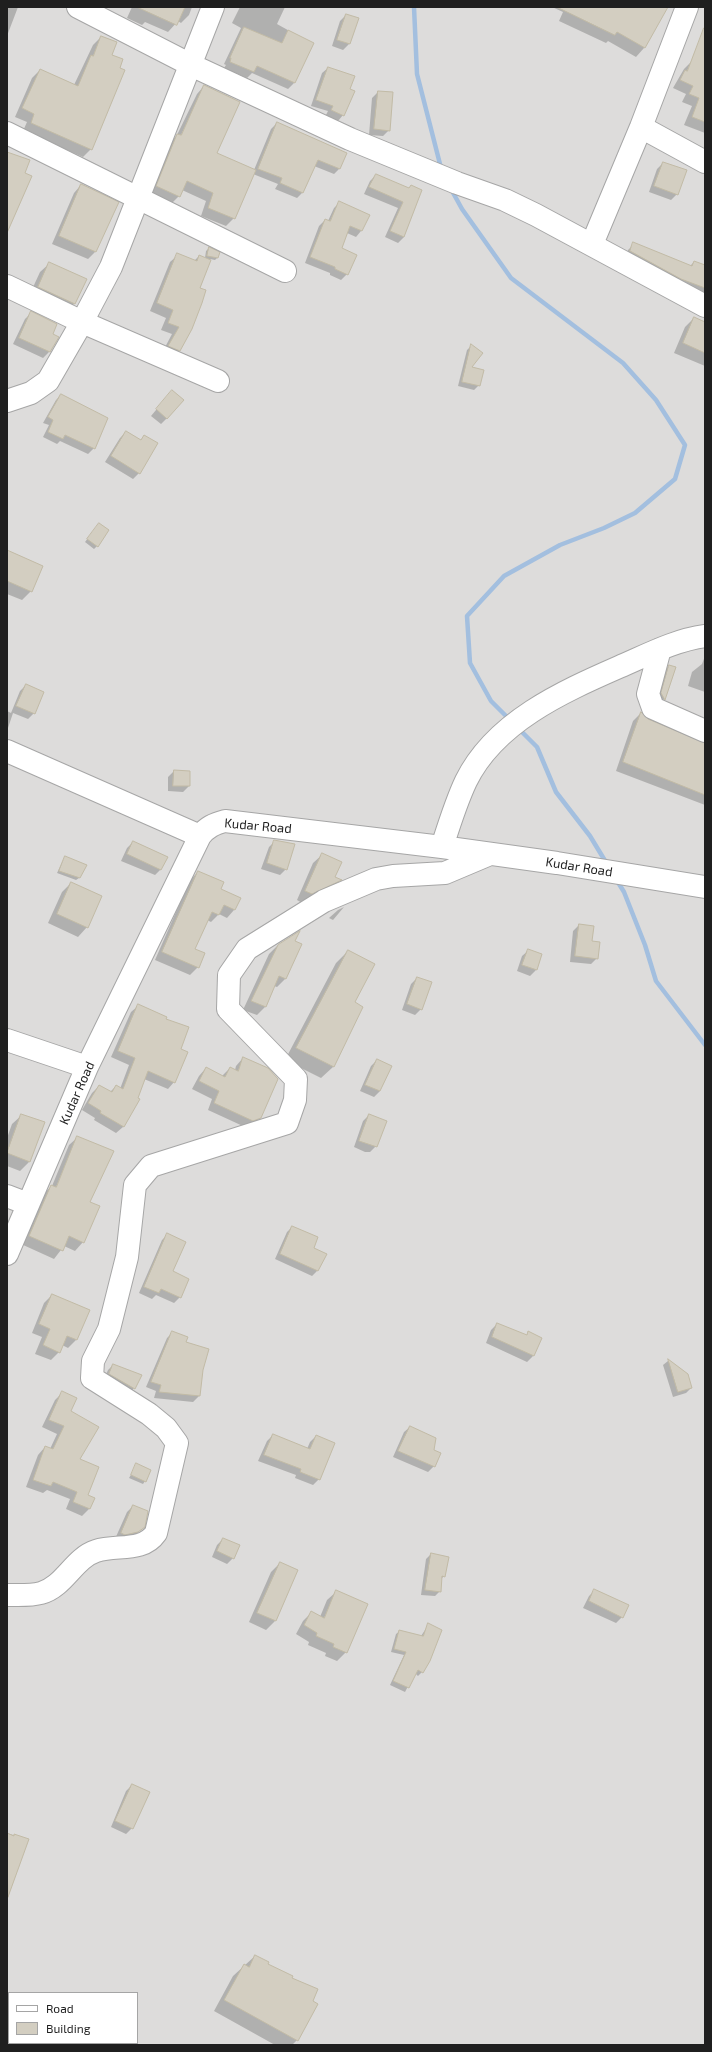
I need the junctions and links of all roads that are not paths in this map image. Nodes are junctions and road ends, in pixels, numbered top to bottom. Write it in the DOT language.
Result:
graph roads {
  1 [pos="78,7"];
  2 [pos="213,7"];
  3 [pos="687,7"];
  4 [pos="191,66"];
  5 [pos="641,127"];
  6 [pos="7,133"];
  7 [pos="705,162"];
  8 [pos="137,199"];
  9 [pos="592,244"];
  10 [pos="285,271"];
  11 [pos="7,286"];
  12 [pos="705,306"];
  13 [pos="82,322"];
  14 [pos="218,381"];
  15 [pos="7,401"];
  16 [pos="705,636"];
  17 [pos="660,650"];
  18 [pos="705,731"];
  19 [pos="7,751"];
  20 [pos="200,836"];
  21 [pos="442,847"];
  22 [pos="490,854"];
  23 [pos="705,887"];
  24 [pos="7,1040"];
  25 [pos="87,1068"];
  26 [pos="7,1196"];
  27 [pos="28,1204"];
  28 [pos="7,1254"];
  29 [pos="7,1595"];
  1 -- 4 [label="street"];
  2 -- 4 [label="street"];
  3 -- 5 [label="street"];
  4 -- 8 [label="street"];
  4 -- 9 [label="street"];
  5 -- 7 [label="street"];
  5 -- 9 [label="street"];
  6 -- 8 [label="street"];
  8 -- 10 [label="street"];
  8 -- 13 [label="street"];
  9 -- 12 [label="street"];
  11 -- 13 [label="street"];
  13 -- 14 [label="street"];
  13 -- 15 [label="street"];
  16 -- 17 [label="street"];
  17 -- 18 [label="street"];
  17 -- 21 [label="street"];
  19 -- 20 [label="street"];
  20 -- 21 [label="street, Kudar Road"];
  20 -- 25 [label="street, Kudar Road"];
  21 -- 22 [label="street, Kudar Road"];
  22 -- 23 [label="street, Kudar Road"];
  22 -- 29 [label="street"];
  24 -- 25 [label="street"];
  25 -- 27 [label="street, Kudar Road"];
  26 -- 27 [label="street"];
  27 -- 28 [label="street, Kudar Road"];
}
